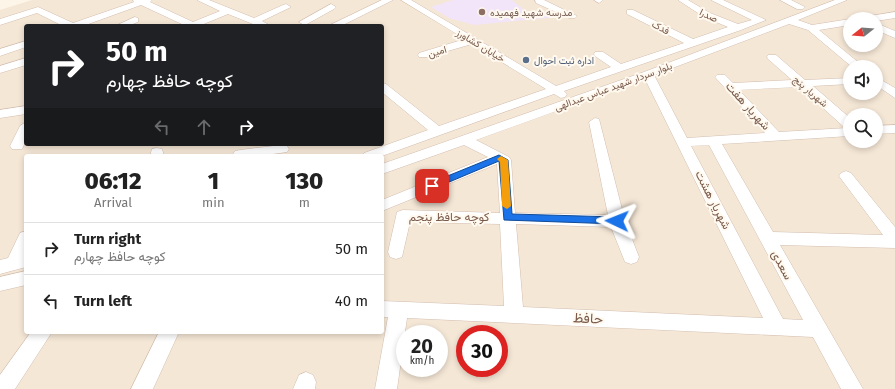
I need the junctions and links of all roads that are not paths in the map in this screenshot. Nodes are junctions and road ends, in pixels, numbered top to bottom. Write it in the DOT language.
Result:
graph roads {
  1 [pos="201,0"];
  2 [pos="389,0"];
  3 [pos="405,0"];
  4 [pos="682,0"];
  5 [pos="715,0"];
  6 [pos="784,0"];
  7 [pos="820,0"];
  8 [pos="843,0"];
  9 [pos="142,1"];
  10 [pos="540,1"];
  11 [pos="286,7"];
  12 [pos="331,7"];
  13 [pos="800,7"];
  14 [pos="227,11"];
  15 [pos="630,12"];
  16 [pos="895,15"];
  17 [pos="572,16"];
  18 [pos="883,17"];
  19 [pos="135,20"];
  20 [pos="761,20"];
  21 [pos="788,20"];
  22 [pos="254,21"];
  23 [pos="0,22"];
  24 [pos="843,23"];
  25 [pos="67,24"];
  26 [pos="79,24"];
  27 [pos="125,24"];
  28 [pos="190,24"];
  29 [pos="198,24"];
  30 [pos="261,24"];
  31 [pos="307,24"];
  32 [pos="337,24"];
  33 [pos="738,28"];
  34 [pos="811,28"];
  35 [pos="883,30"];
  36 [pos="895,36"];
  37 [pos="474,40"];
  38 [pos="693,43"];
  39 [pos="24,45"];
  40 [pos="0,53"];
  41 [pos="599,54"];
  42 [pos="423,55"];
  43 [pos="772,57"];
  44 [pos="850,60"];
  45 [pos="24,62"];
  46 [pos="620,68"];
  47 [pos="0,70"];
  48 [pos="648,74"];
  49 [pos="721,77"];
  50 [pos="843,81"];
  51 [pos="802,83"];
  52 [pos="883,85"];
  53 [pos="731,87"];
  54 [pos="384,88"];
  55 [pos="556,90"];
  56 [pos="895,94"];
  57 [pos="569,102"];
  58 [pos="24,110"];
  59 [pos="0,114"];
  60 [pos="843,119"];
  61 [pos="595,122"];
  62 [pos="24,130"];
  63 [pos="883,130"];
  64 [pos="894,130"];
  65 [pos="437,131"];
  66 [pos="843,132"];
  67 [pos="775,136"];
  68 [pos="463,139"];
  69 [pos="713,140"];
  70 [pos="683,142"];
  71 [pos="17,146"];
  72 [pos="282,150"];
  73 [pos="240,154"];
  74 [pos="374,154"];
  75 [pos="499,158"];
  76 [pos="384,168"];
  77 [pos="846,176"];
  78 [pos="384,205"];
  79 [pos="508,217"];
  80 [pos="617,221"];
  81 [pos="768,238"];
  82 [pos="895,239"];
  83 [pos="24,240"];
  84 [pos="895,242"];
  85 [pos="396,252"];
  86 [pos="631,257"];
  87 [pos="13,264"];
  88 [pos="24,278"];
  89 [pos="0,284"];
  90 [pos="390,309"];
  91 [pos="514,315"];
  92 [pos="777,327"];
  93 [pos="817,329"];
  94 [pos="41,334"];
  95 [pos="168,334"];
  96 [pos="3,389"];
  97 [pos="142,389"];
  98 [pos="386,389"];
  99 [pos="852,389"];
  1 -- 14 [label="street"];
  2 -- 32 [label="street"];
  3 -- 37 [label="street, خیابان کشاورز"];
  4 -- 33 [label="street, صدرا"];
  5 -- 20 [label="street"];
  6 -- 13 [label="street"];
  7 -- 13 [label="street, بلوار سردار شهید عباس عبدالهی"];
  8 -- 21 [label="street, بلوار سردار شهید عباس عبدالهی"];
  9 -- 26 [label="street"];
  9 -- 28 [label="street"];
  10 -- 17 [label="street"];
  11 -- 22 [label="street"];
  12 -- 31 [label="street"];
  13 -- 20 [label="street, بلوار سردار شهید عباس عبدالهی"];
  14 -- 22 [label="street"];
  14 -- 29 [label="street"];
  15 -- 38 [label="street, فدک"];
  16 -- 18 [label="street"];
  19 -- 27 [label="street"];
  20 -- 33 [label="street, بلوار سردار شهید عباس عبدالهی"];
  21 -- 34 [label="street"];
  21 -- 48 [label="street, بلوار سردار شهید عباس عبدالهی"];
  22 -- 30 [label="street"];
  23 -- 25 [label="street"];
  24 -- 34 [label="street"];
  33 -- 38 [label="street, بلوار سردار شهید عباس عبدالهی"];
  34 -- 44 [label="street"];
  35 -- 36 [label="street"];
  37 -- 42 [label="street, امین"];
  37 -- 55 [label="street, خیابان کشاورز"];
  38 -- 46 [label="street, بلوار سردار شهید عباس عبدالهی"];
  39 -- 40 [label="street"];
  41 -- 46 [label="street"];
  43 -- 51 [label="street, شهریار پنج"];
  45 -- 47 [label="street"];
  46 -- 55 [label="street, بلوار سردار شهید عباس عبدالهی"];
  48 -- 57 [label="street, بلوار سردار شهید عباس عبدالهی"];
  48 -- 70 [label="street, شهریار هشت"];
  49 -- 53 [label="street, شهریار هفت"];
  50 -- 51 [label="street"];
  51 -- 53 [label="street"];
  51 -- 60 [label="street, شهریار پنج"];
  52 -- 56 [label="street"];
  53 -- 67 [label="street, شهریار هفت"];
  54 -- 65 [label="street"];
  55 -- 57 [label="street, خیابان کشاورز"];
  55 -- 65 [label="street, بلوار سردار شهید عباس عبدالهی"];
  57 -- 68 [label="street, بلوار سردار شهید عباس عبدالهی"];
  58 -- 59 [label="street"];
  61 -- 80 [label="street"];
  62 -- 71 [label="street"];
  63 -- 64 [label="street"];
  65 -- 74 [label="street, بلوار سردار شهید عباس عبدالهی"];
  66 -- 67 [label="street"];
  67 -- 69 [label="street"];
  68 -- 75 [label="street"];
  68 -- 76 [label="street, بلوار سردار شهید عباس عبدالهی"];
  69 -- 70 [label="street"];
  69 -- 81 [label="street, سعدی"];
  70 -- 92 [label="street, شهریار هشت"];
  72 -- 73 [label="street"];
  75 -- 78 [label="street"];
  75 -- 79 [label="street"];
  77 -- 82 [label="street"];
  79 -- 80 [label="street"];
  79 -- 85 [label="street, کوچه حافظ پنجم"];
  79 -- 91 [label="street"];
  80 -- 86 [label="street"];
  81 -- 84 [label="street"];
  81 -- 93 [label="street, سعدی"];
  83 -- 87 [label="street"];
  88 -- 89 [label="street"];
  90 -- 91 [label="street, حافظ"];
  90 -- 98 [label="street, حافظ"];
  91 -- 92 [label="street, حافظ"];
  92 -- 93 [label="street, حافظ"];
  93 -- 99 [label="street, سعدی"];
  94 -- 96 [label="street"];
  95 -- 97 [label="street"];
}
